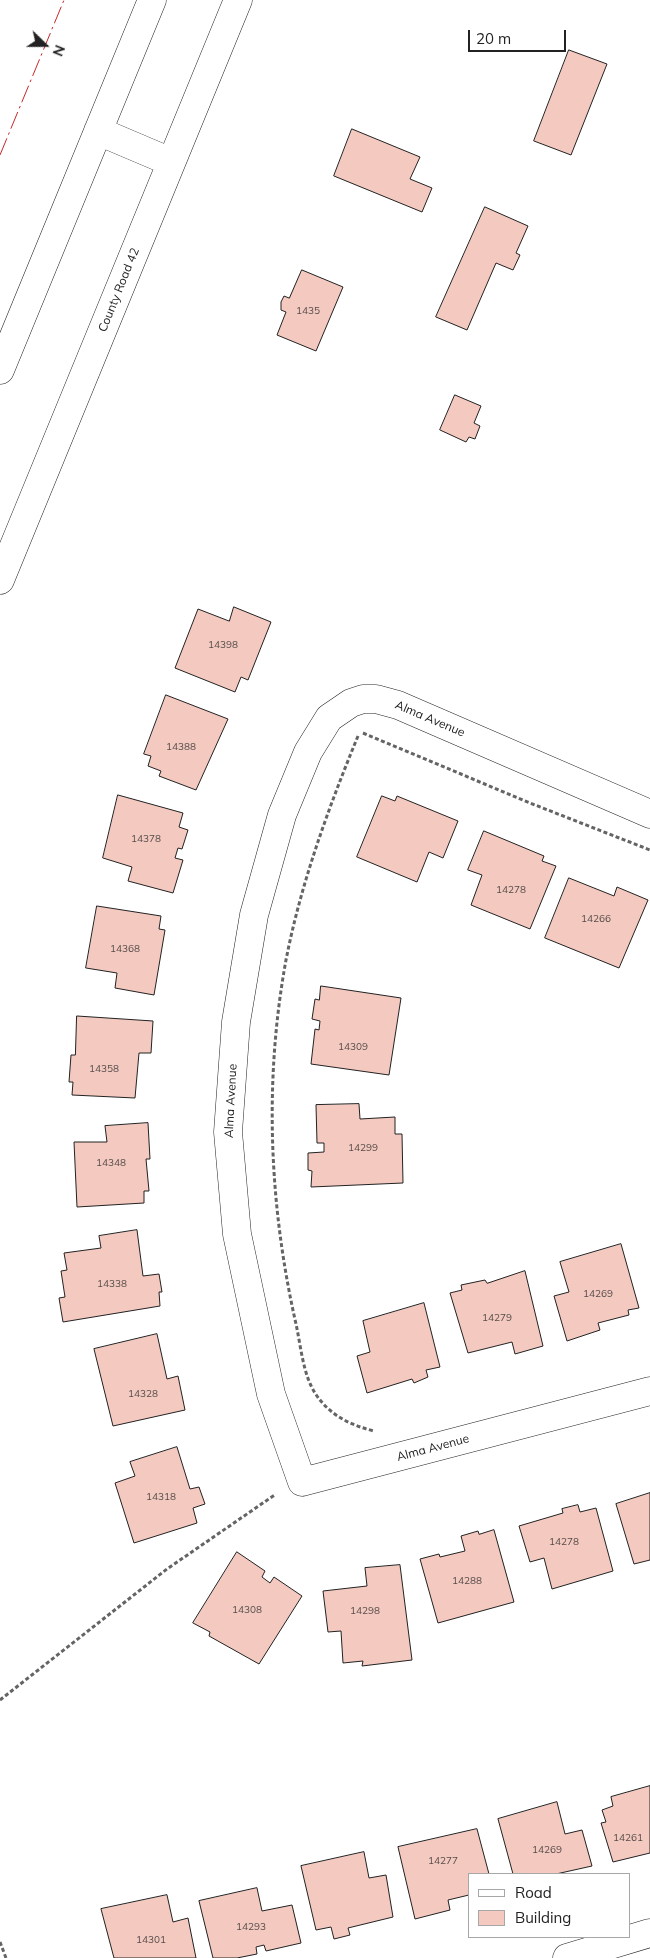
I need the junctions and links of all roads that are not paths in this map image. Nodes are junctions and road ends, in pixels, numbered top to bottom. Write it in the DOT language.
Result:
graph roads {
  1 [pos="152,0"];
  2 [pos="238,0"];
  3 [pos="98,131"];
  4 [pos="172,162"];
  5 [pos="0,370"];
  6 [pos="0,580"];
  7 [pos="650,814"];
  8 [pos="650,1391"];
  9 [pos="650,1933"];
  10 [pos="567,1958"];
  1 -- 3 [label="main road"];
  2 -- 4 [label="main road, County Road 42"];
  3 -- 4 [label="main road"];
  3 -- 5 [label="main road"];
  4 -- 6 [label="main road, County Road 42"];
  7 -- 8 [label="main road, Alma Avenue"];
  9 -- 10 [label="main road"];
}
